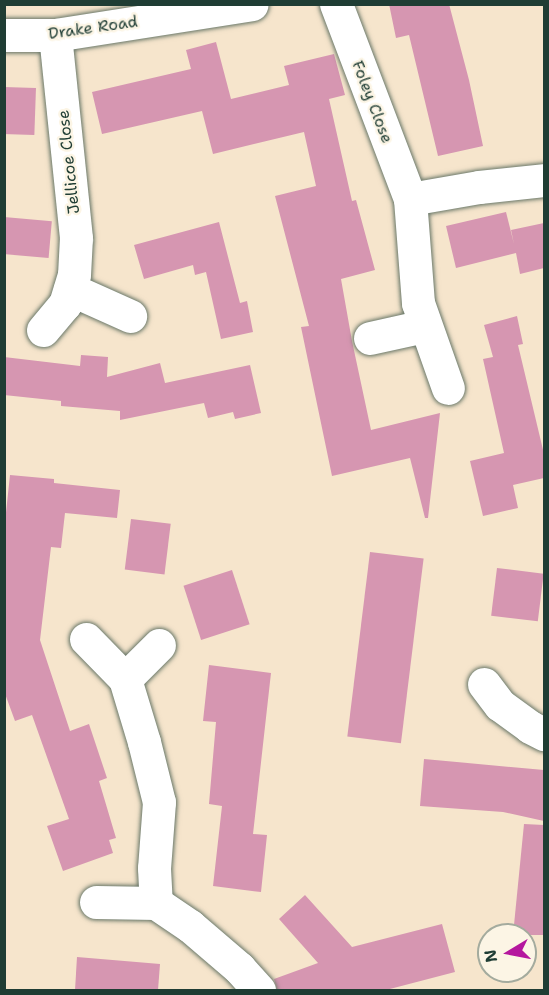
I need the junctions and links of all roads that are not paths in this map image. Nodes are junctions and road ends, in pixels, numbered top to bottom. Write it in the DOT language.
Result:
graph roads {
  1 [pos="252,4"];
  2 [pos="336,4"];
  3 [pos="4,35"];
  4 [pos="55,35"];
  5 [pos="544,180"];
  6 [pos="410,199"];
  7 [pos="70,289"];
  8 [pos="130,316"];
  9 [pos="424,326"];
  10 [pos="43,330"];
  11 [pos="370,338"];
  12 [pos="448,388"];
  13 [pos="86,639"];
  14 [pos="159,645"];
  15 [pos="125,679"];
  16 [pos="484,684"];
  17 [pos="544,734"];
  18 [pos="96,902"];
  19 [pos="156,903"];
  20 [pos="259,990"];
  1 -- 4 [label="street, Drake Road"];
  2 -- 6 [label="street, Foley Close"];
  3 -- 4 [label="street, Drake Road"];
  4 -- 7 [label="street, Jellicoe Close"];
  5 -- 6 [label="street"];
  6 -- 9 [label="street, Foley Close"];
  7 -- 8 [label="street"];
  7 -- 10 [label="street, Jellicoe Close"];
  9 -- 11 [label="street"];
  9 -- 12 [label="street, Foley Close"];
  13 -- 15 [label="street"];
  14 -- 15 [label="street"];
  15 -- 19 [label="street"];
  16 -- 17 [label="street"];
  18 -- 19 [label="street"];
  19 -- 20 [label="street"];
}
